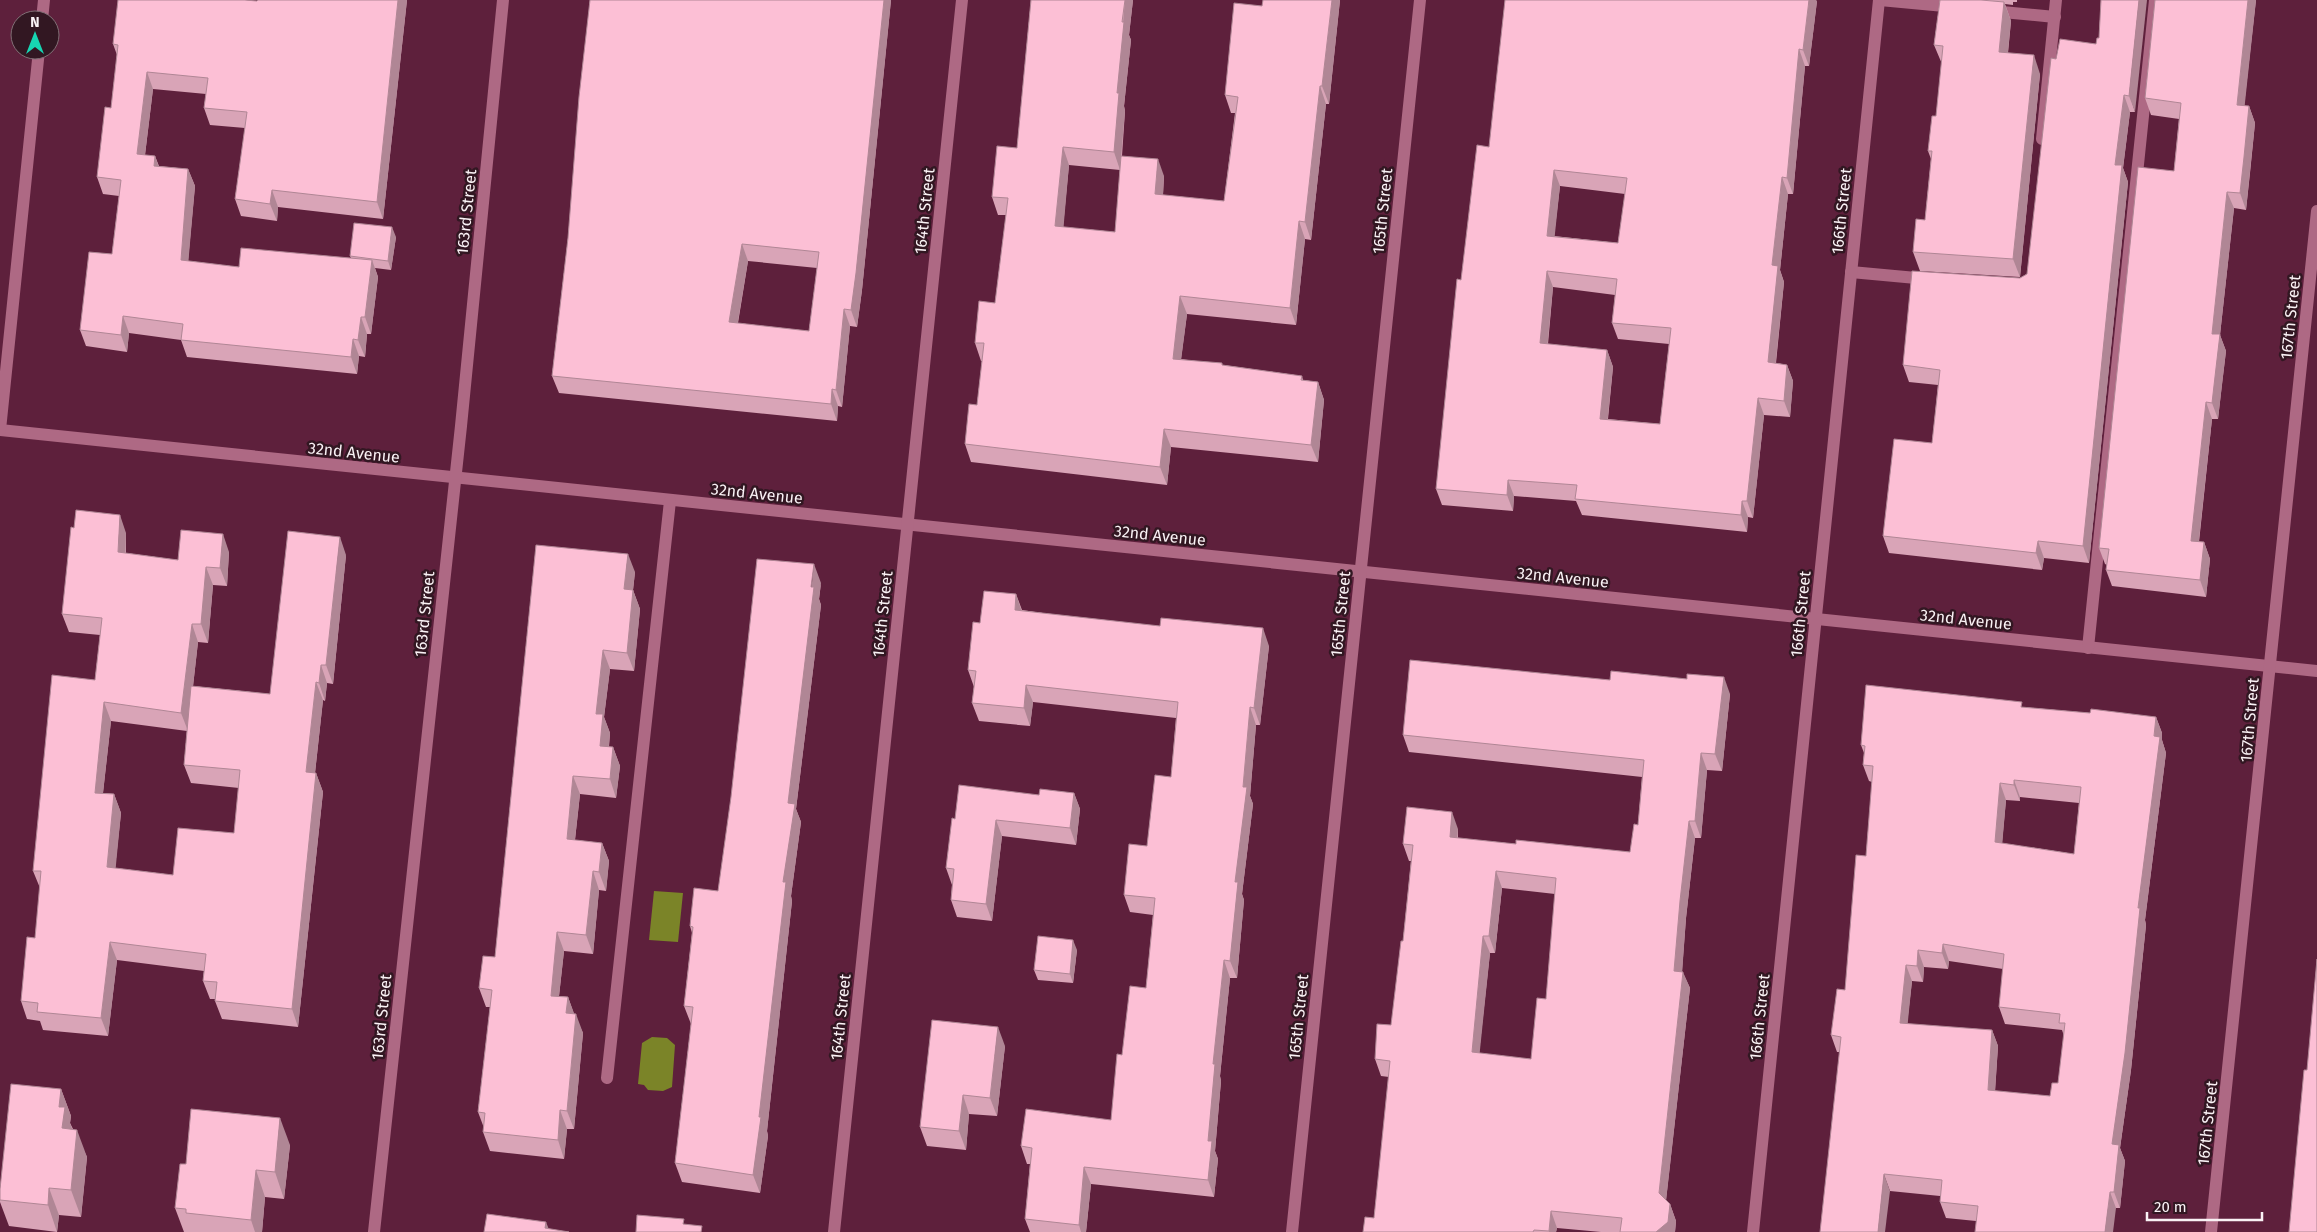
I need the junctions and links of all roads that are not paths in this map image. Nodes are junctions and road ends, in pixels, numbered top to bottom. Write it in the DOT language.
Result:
graph roads {
  1 [pos="503,0"];
  2 [pos="962,0"];
  3 [pos="1420,0"];
  4 [pos="1880,0"];
  5 [pos="2056,0"];
  6 [pos="2156,0"];
  7 [pos="2054,16"];
  8 [pos="38,60"];
  9 [pos="2041,151"];
  10 [pos="2317,211"];
  11 [pos="1851,272"];
  12 [pos="1941,280"];
  13 [pos="0,430"];
  14 [pos="455,479"];
  15 [pos="670,501"];
  16 [pos="908,525"];
  17 [pos="1360,572"];
  18 [pos="1816,620"];
  19 [pos="2088,648"];
  20 [pos="2270,666"];
  21 [pos="2317,671"];
  22 [pos="607,1078"];
  23 [pos="374,1232"];
  24 [pos="834,1232"];
  25 [pos="1292,1232"];
  26 [pos="1753,1232"];
  27 [pos="2212,1232"];
  1 -- 14 [label="street, 163rd Street"];
  2 -- 16 [label="street, 164th Street"];
  3 -- 17 [label="street, 165th Street"];
  4 -- 7 [label="street"];
  4 -- 11 [label="street, 166th Street"];
  5 -- 7 [label="street"];
  6 -- 19 [label="street"];
  7 -- 9 [label="street"];
  8 -- 13 [label="street"];
  10 -- 20 [label="street, 167th Street"];
  11 -- 12 [label="street"];
  11 -- 18 [label="street, 166th Street"];
  13 -- 14 [label="street, 32nd Avenue"];
  14 -- 15 [label="street, 32nd Avenue"];
  14 -- 23 [label="street, 163rd Street"];
  15 -- 16 [label="street, 32nd Avenue"];
  15 -- 22 [label="street"];
  16 -- 17 [label="street, 32nd Avenue"];
  16 -- 24 [label="street, 164th Street"];
  17 -- 18 [label="street, 32nd Avenue"];
  17 -- 25 [label="street, 165th Street"];
  18 -- 19 [label="street, 32nd Avenue"];
  18 -- 26 [label="street, 166th Street"];
  19 -- 20 [label="street, 32nd Avenue"];
  20 -- 21 [label="street, 32nd Avenue"];
  20 -- 27 [label="street, 167th Street"];
}
